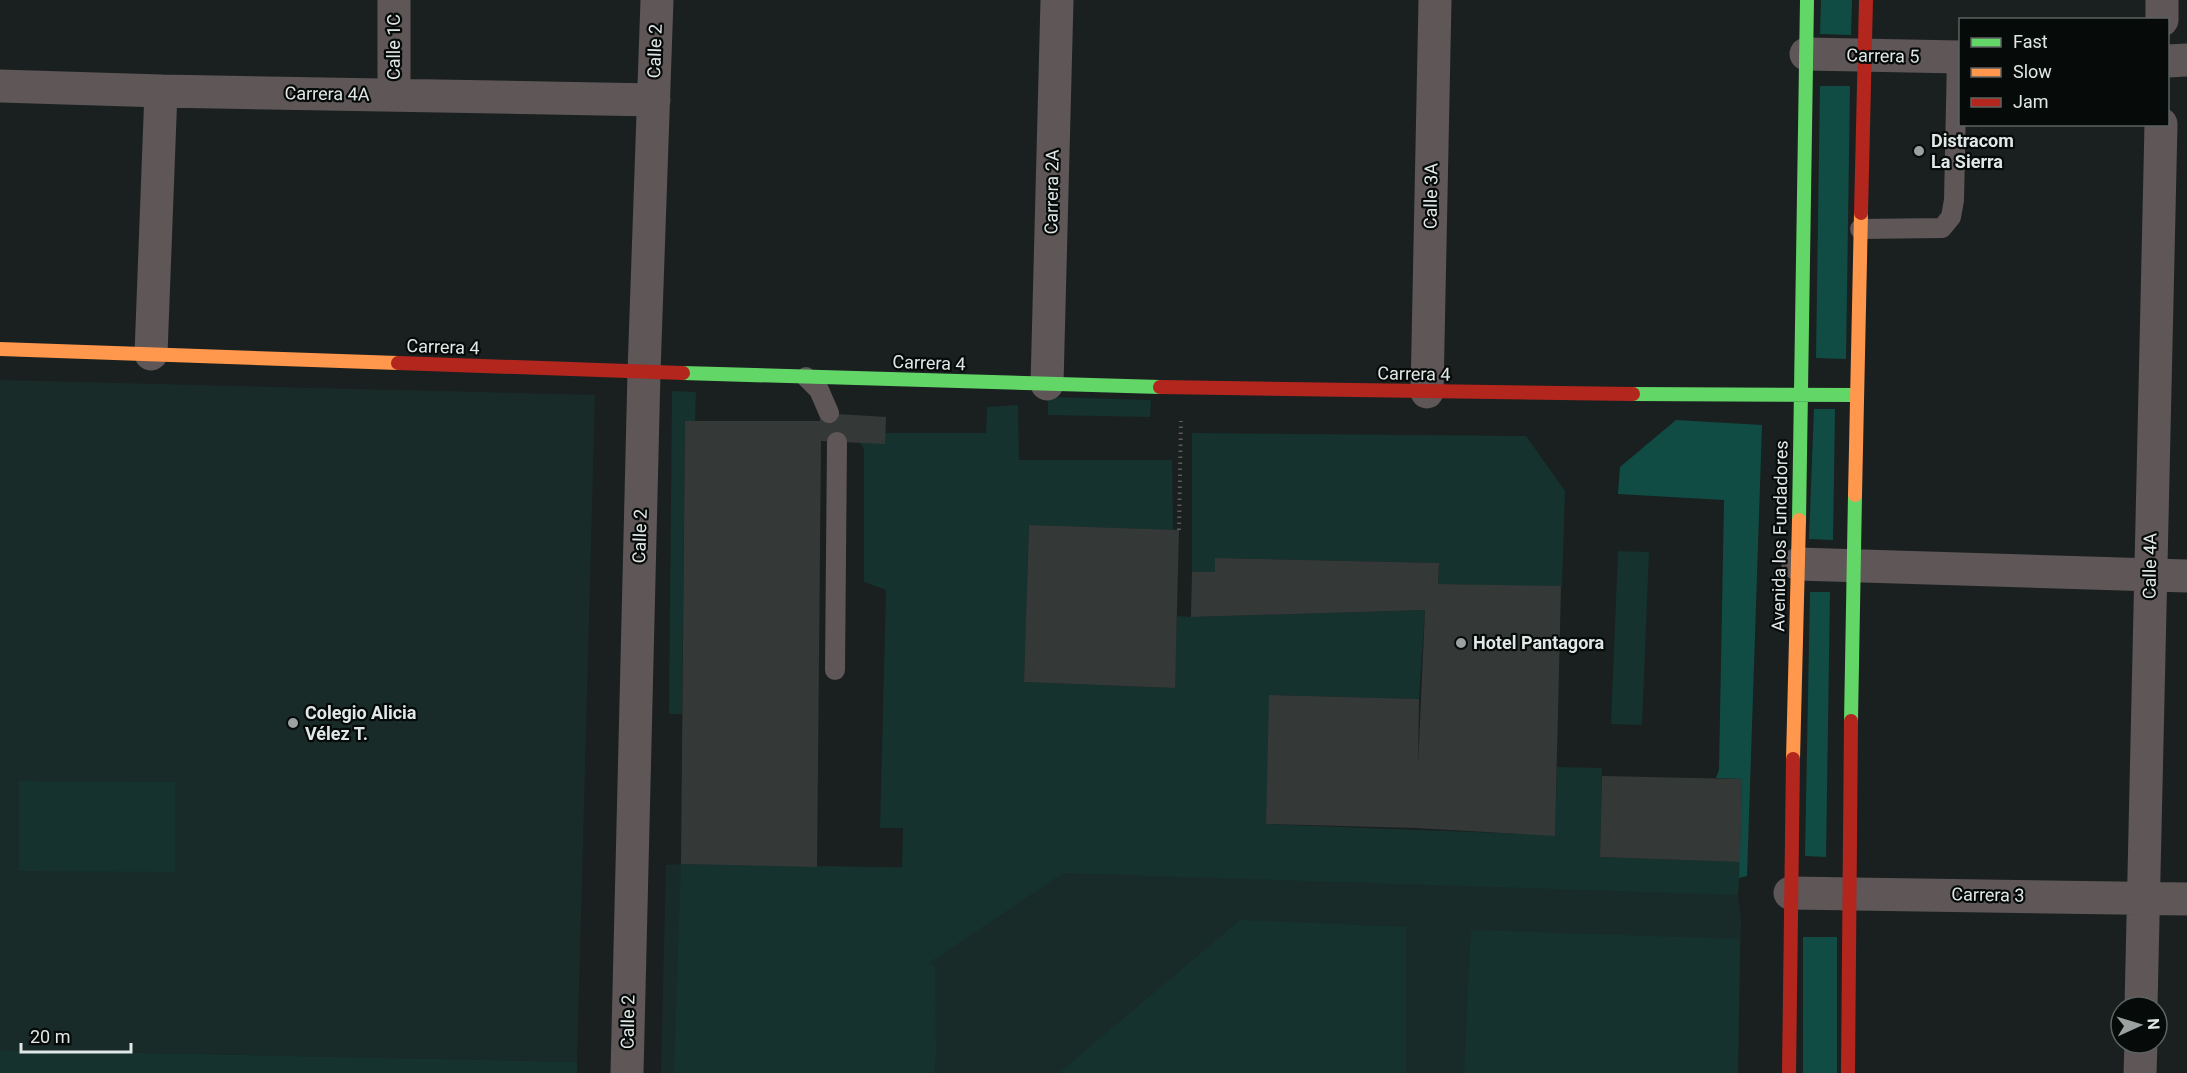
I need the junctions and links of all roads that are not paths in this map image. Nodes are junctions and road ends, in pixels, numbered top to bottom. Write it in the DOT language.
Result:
graph roads {
  1 [pos="394,0"];
  2 [pos="657,0"];
  3 [pos="1057,0"];
  4 [pos="1435,0"];
  5 [pos="1807,0"];
  6 [pos="1866,0"];
  7 [pos="2162,0"];
  8 [pos="2162,18"];
  9 [pos="1806,54"];
  10 [pos="1864,55"];
  11 [pos="1959,57"];
  12 [pos="2187,60"];
  13 [pos="2169,61"];
  14 [pos="0,86"];
  15 [pos="161,91"];
  16 [pos="394,95"];
  17 [pos="654,100"];
  18 [pos="2161,126"];
  19 [pos="1860,229"];
  20 [pos="0,350"];
  21 [pos="151,354"];
  22 [pos="644,372"];
  23 [pos="806,377"];
  24 [pos="1047,384"];
  25 [pos="1427,392"];
  26 [pos="1801,394"];
  27 [pos="1857,395"];
  28 [pos="829,413"];
  29 [pos="837,442"];
  30 [pos="1798,564"];
  31 [pos="1853,567"];
  32 [pos="2150,576"];
  33 [pos="2187,576"];
  34 [pos="835,670"];
  35 [pos="1790,893"];
  36 [pos="1850,894"];
  37 [pos="2143,897"];
  38 [pos="2187,899"];
  39 [pos="2141,995"];
  40 [pos="2141,1055"];
  41 [pos="627,1073"];
  42 [pos="1789,1073"];
  43 [pos="1848,1073"];
  44 [pos="2140,1073"];
  1 -- 16 [label="street, Calle 1C"];
  2 -- 17 [label="street, Calle 2"];
  3 -- 24 [label="street, Carrera 2A"];
  4 -- 25 [label="street, Calle 3A"];
  5 -- 9 [label="main road, Avenida los Fundadores"];
  6 -- 10 [label="main road"];
  7 -- 8 [label="street"];
  9 -- 10 [label="street, Carrera 5"];
  9 -- 26 [label="main road, Avenida los Fundadores"];
  10 -- 11 [label="street, Carrera 5"];
  10 -- 19 [label="main road"];
  11 -- 19 [label="lane"];
  12 -- 13 [label="street"];
  14 -- 15 [label="street, Carrera 4A"];
  15 -- 16 [label="street, Carrera 4A"];
  15 -- 21 [label="street"];
  16 -- 17 [label="street, Carrera 4A"];
  17 -- 22 [label="street, Calle 2"];
  18 -- 32 [label="street, Calle 4A"];
  19 -- 27 [label="main road"];
  20 -- 21 [label="main road, Carrera 4"];
  21 -- 22 [label="main road, Carrera 4"];
  22 -- 23 [label="main road, Carrera 4"];
  22 -- 41 [label="street, Calle 2"];
  23 -- 24 [label="main road, Carrera 4"];
  23 -- 28 [label="lane"];
  24 -- 25 [label="main road, Carrera 4"];
  25 -- 26 [label="main road, Carrera 4"];
  26 -- 27 [label="main road, Carrera 4"];
  26 -- 30 [label="main road, Avenida los Fundadores"];
  27 -- 31 [label="main road"];
  29 -- 34 [label="lane"];
  30 -- 31 [label="street"];
  30 -- 35 [label="main road, Avenida los Fundadores"];
  31 -- 32 [label="street"];
  31 -- 36 [label="main road"];
  32 -- 33 [label="street"];
  32 -- 37 [label="street, Calle 4A"];
  35 -- 36 [label="street, Carrera 3"];
  35 -- 42 [label="main road, Avenida los Fundadores"];
  36 -- 37 [label="street, Carrera 3"];
  36 -- 43 [label="main road"];
  37 -- 38 [label="street, Carrera 3"];
  37 -- 39 [label="street, Calle 4A"];
  40 -- 44 [label="street"];
}
